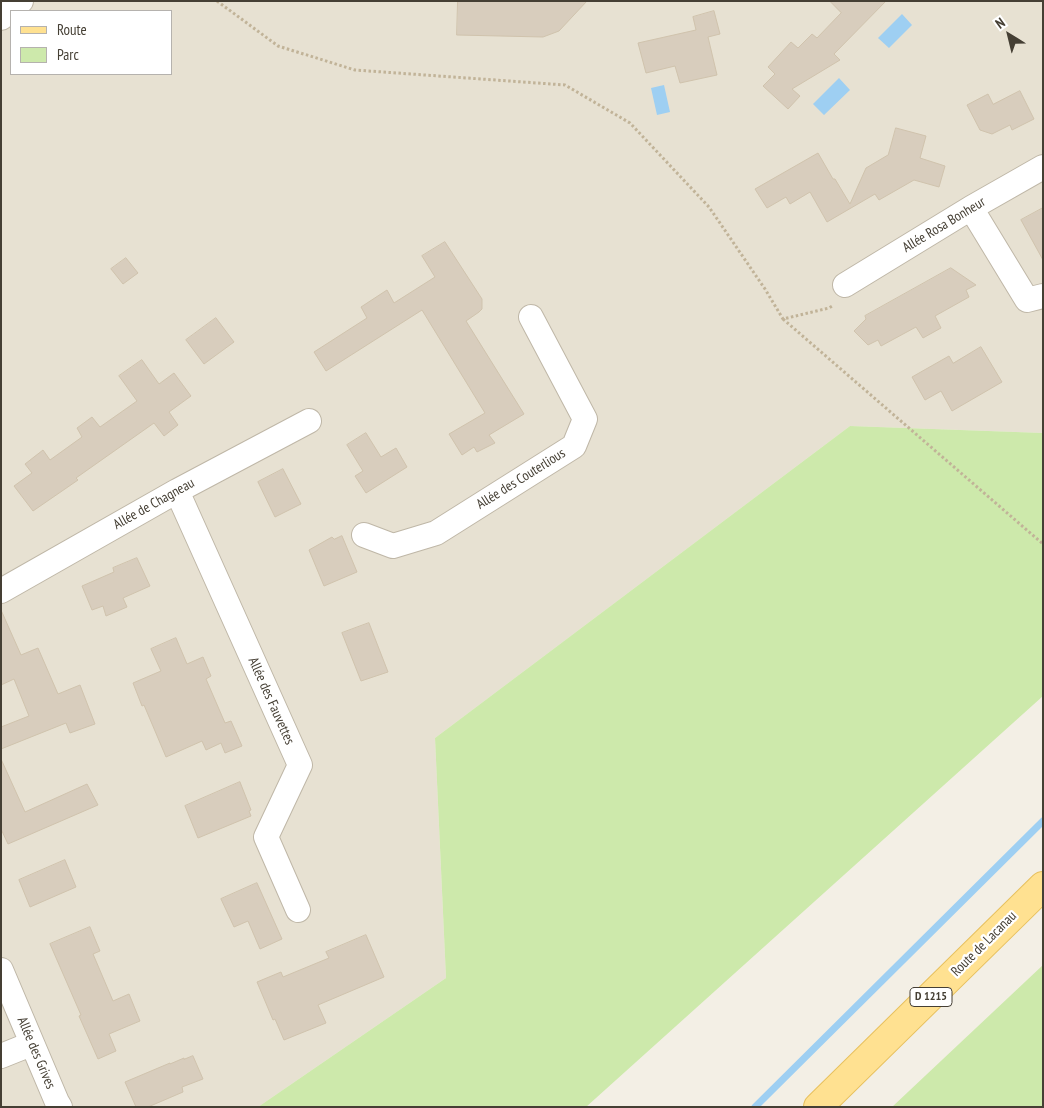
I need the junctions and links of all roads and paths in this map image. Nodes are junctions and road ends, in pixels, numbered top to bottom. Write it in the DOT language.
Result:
graph roads {
  1 [pos="21,1"];
  2 [pos="217,1"];
  3 [pos="10,10"];
  4 [pos="1043,167"];
  5 [pos="971,208"];
  6 [pos="845,285"];
  7 [pos="1043,296"];
  8 [pos="829,308"];
  9 [pos="530,317"];
  10 [pos="783,319"];
  11 [pos="309,421"];
  12 [pos="177,491"];
  13 [pos="364,535"];
  14 [pos="1043,544"];
  15 [pos="1,591"];
  16 [pos="1043,886"];
  17 [pos="298,910"];
  18 [pos="1,970"];
  19 [pos="31,1044"];
  20 [pos="1,1056"];
  21 [pos="60,1107"];
  22 [pos="818,1107"];
  1 -- 3 [label="street"];
  2 -- 10 [label="path"];
  4 -- 5 [label="street, Allée Rosa Bonheur"];
  5 -- 6 [label="street, Allée Rosa Bonheur"];
  5 -- 7 [label="street"];
  8 -- 10 [label="path"];
  9 -- 13 [label="street, Allée des Couterlious"];
  10 -- 14 [label="path"];
  11 -- 12 [label="street, Allée de Chagneau"];
  12 -- 15 [label="street, Allée de Chagneau"];
  12 -- 17 [label="street, Allée des Fauvettes"];
  16 -- 22 [label="main road, Route de Lacanau / D 1215"];
  18 -- 19 [label="street, Allée des Grives"];
  19 -- 20 [label="street"];
  19 -- 21 [label="street, Allée des Grives"];
}
